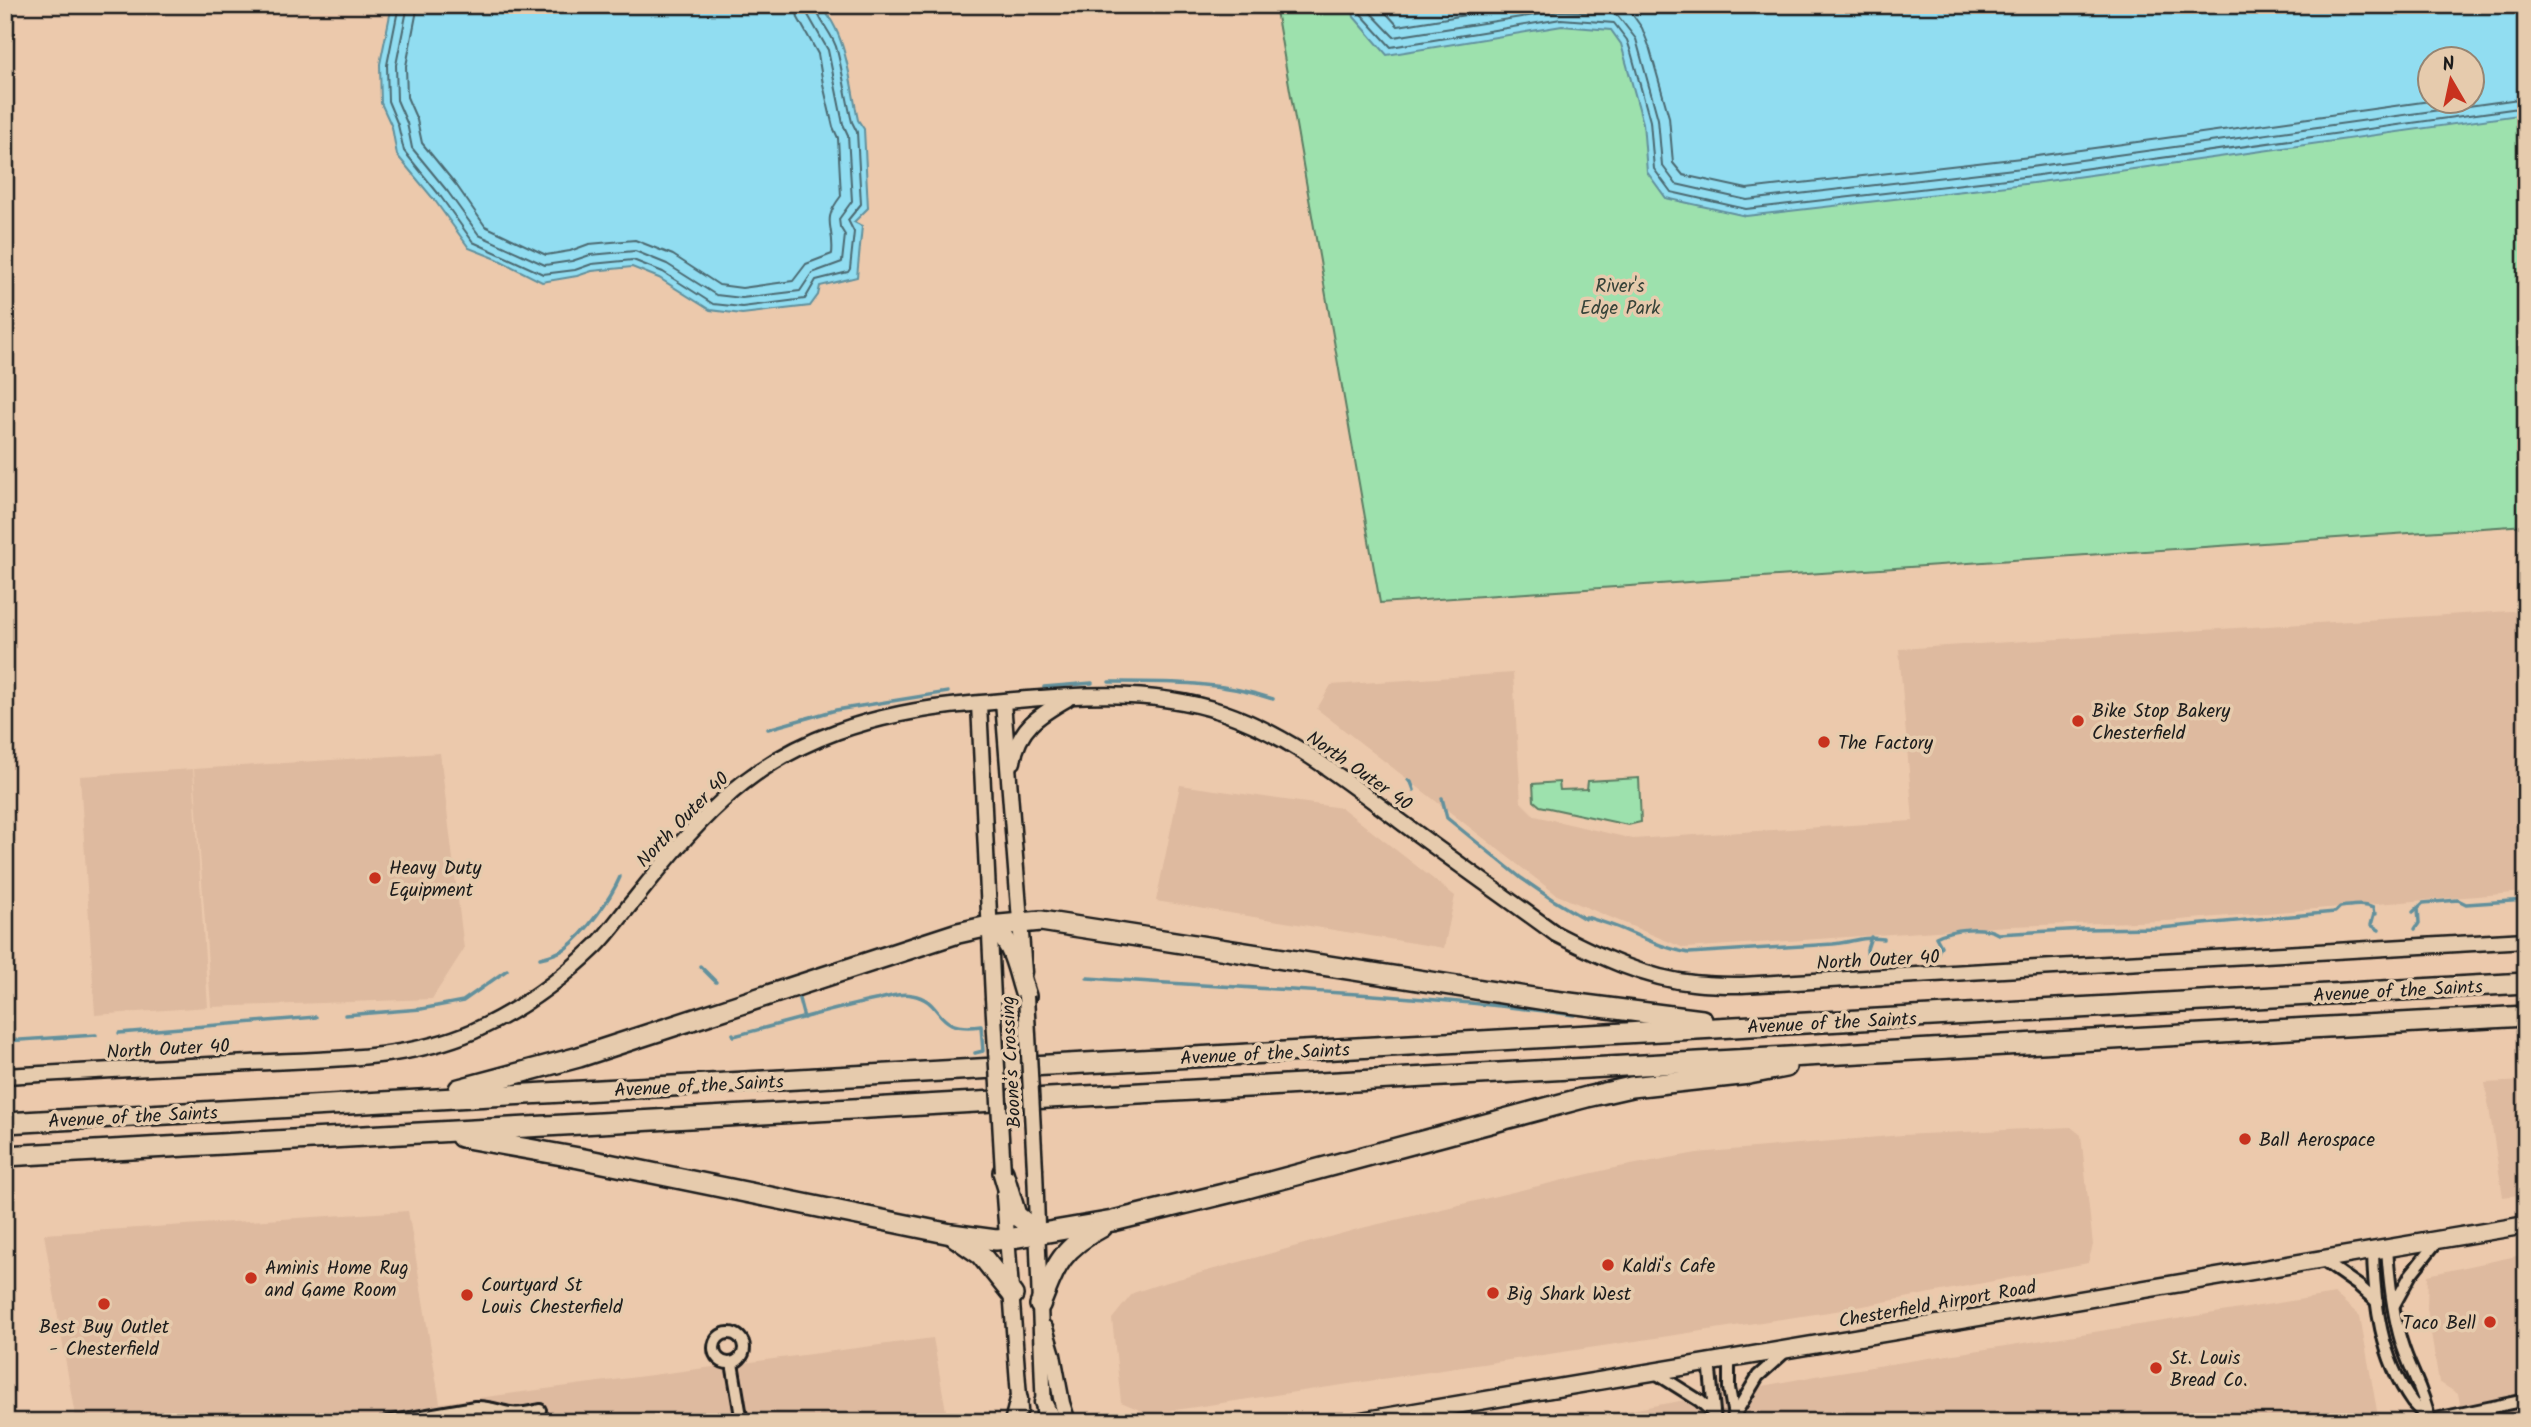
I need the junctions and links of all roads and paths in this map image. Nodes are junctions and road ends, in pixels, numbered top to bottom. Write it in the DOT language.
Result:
graph roads {
  1 [pos="1070,697"];
  2 [pos="1003,702"];
  3 [pos="979,704"];
  4 [pos="1010,781"];
  5 [pos="1021,922"];
  6 [pos="989,926"];
  7 [pos="2526,940"];
  8 [pos="2526,983"];
  9 [pos="1026,996"];
  10 [pos="2526,1016"];
  11 [pos="1748,1026"];
  12 [pos="1850,1053"];
  13 [pos="5,1076"];
  14 [pos="416,1101"];
  15 [pos="5,1123"];
  16 [pos="436,1132"];
  17 [pos="5,1156"];
  18 [pos="1003,1172"];
  19 [pos="1113,1221"];
  20 [pos="2526,1226"];
  21 [pos="951,1234"];
  22 [pos="1039,1234"];
  23 [pos="1007,1240"];
  24 [pos="2438,1240"];
  25 [pos="2380,1250"];
  26 [pos="2322,1260"];
  27 [pos="1013,1295"];
  28 [pos="2377,1302"];
  29 [pos="2394,1305"];
  30 [pos="1040,1308"];
  31 [pos="1787,1350"];
  32 [pos="1728,1360"];
  33 [pos="1709,1361"];
  34 [pos="732,1363"];
  35 [pos="1654,1372"];
  36 [pos="1019,1399"];
  37 [pos="2526,1400"];
  38 [pos="1044,1402"];
  39 [pos="540,1410"];
  40 [pos="1714,1417"];
  41 [pos="1734,1419"];
  42 [pos="2427,1421"];
  43 [pos="387,1422"];
  44 [pos="742,1422"];
  45 [pos="1013,1422"];
  46 [pos="1021,1422"];
  47 [pos="1045,1422"];
  48 [pos="1053,1422"];
  49 [pos="1068,1422"];
  50 [pos="1355,1422"];
  1 -- 2 [label="street, North Outer 40"];
  1 -- 4 [label="street"];
  1 -- 7 [label="street, North Outer 40"];
  2 -- 3 [label="street, North Outer 40"];
  2 -- 4 [label="street, Boone's Crossing"];
  3 -- 6 [label="street, Boone's Crossing"];
  3 -- 13 [label="street, North Outer 40"];
  4 -- 5 [label="street, Boone's Crossing"];
  5 -- 6 [label="highway"];
  5 -- 9 [label="street, Boone's Crossing"];
  5 -- 11 [label="highway"];
  6 -- 9 [label="highway"];
  6 -- 14 [label="highway"];
  6 -- 18 [label="street, Boone's Crossing, bridge"];
  8 -- 11 [label="highway, Avenue of the Saints"];
  9 -- 22 [label="street, Boone's Crossing, bridge"];
  10 -- 12 [label="highway, Avenue of the Saints"];
  11 -- 14 [label="highway, Avenue of the Saints"];
  12 -- 16 [label="highway, Avenue of the Saints"];
  12 -- 19 [label="highway"];
  14 -- 15 [label="highway, Avenue of the Saints"];
  16 -- 17 [label="highway, Avenue of the Saints"];
  16 -- 21 [label="highway"];
  18 -- 22 [label="highway"];
  18 -- 23 [label="street, Boone's Crossing"];
  19 -- 22 [label="highway"];
  19 -- 30 [label="highway"];
  20 -- 24 [label="main road, Chesterfield Airport Road"];
  21 -- 23 [label="highway"];
  21 -- 27 [label="highway"];
  22 -- 23 [label="highway"];
  22 -- 30 [label="street, Boone's Crossing"];
  23 -- 27 [label="street, Boone's Crossing"];
  24 -- 25 [label="main road, Chesterfield Airport Road"];
  24 -- 29 [label="street"];
  25 -- 26 [label="main road, Chesterfield Airport Road"];
  25 -- 28 [label="street"];
  25 -- 29 [label="street"];
  26 -- 28 [label="street"];
  26 -- 31 [label="main road, Chesterfield Airport Road"];
  27 -- 36 [label="street, Boone's Crossing"];
  28 -- 42 [label="street"];
  29 -- 42 [label="street"];
  30 -- 38 [label="street, Boone's Crossing"];
  30 -- 49 [label="street"];
  31 -- 32 [label="main road, Chesterfield Airport Road"];
  31 -- 41 [label="street"];
  32 -- 33 [label="main road, Chesterfield Airport Road"];
  32 -- 41 [label="street"];
  33 -- 35 [label="main road, Chesterfield Airport Road"];
  33 -- 40 [label="street"];
  34 -- 44 [label="street"];
  35 -- 40 [label="street"];
  35 -- 50 [label="main road, Chesterfield Airport Road"];
  36 -- 45 [label="main road"];
  36 -- 46 [label="street, Boone's Crossing"];
  37 -- 42 [label="street"];
  38 -- 47 [label="street, Boone's Crossing"];
  38 -- 48 [label="main road"];
  39 -- 43 [label="street"];
}
